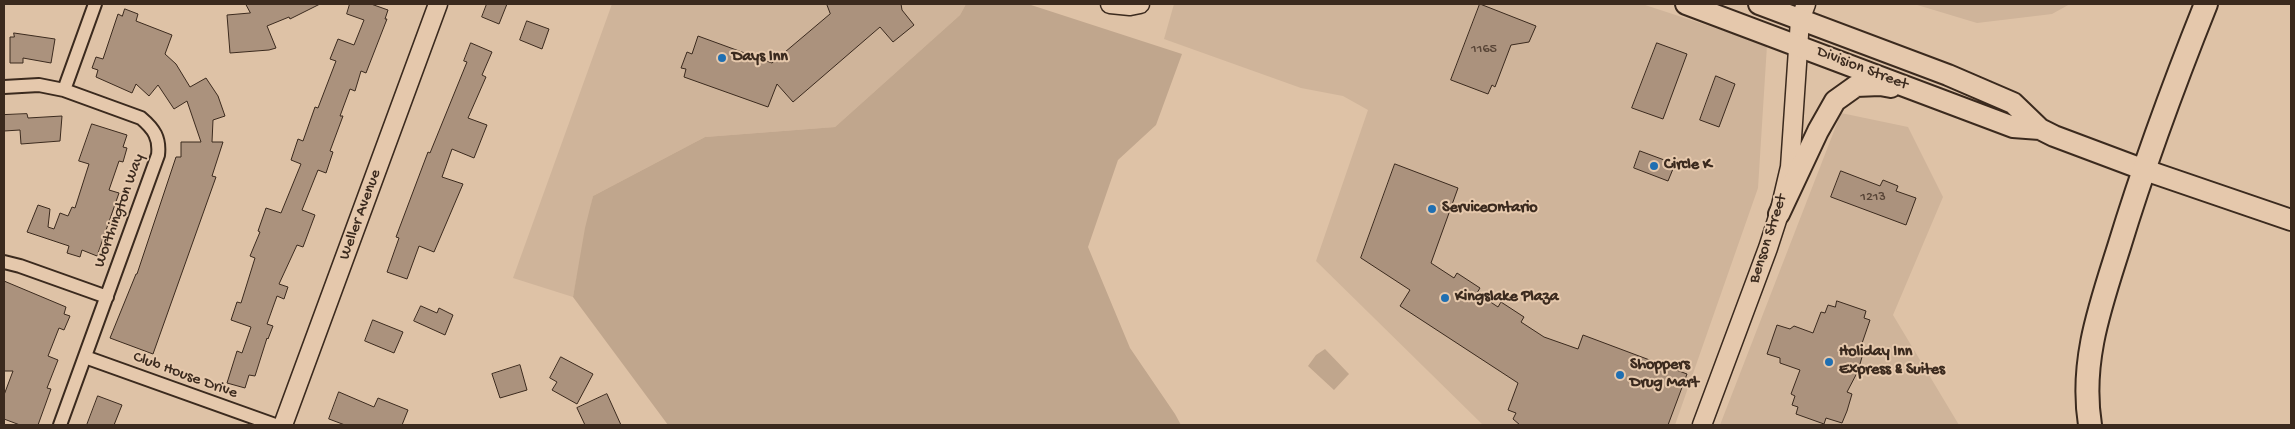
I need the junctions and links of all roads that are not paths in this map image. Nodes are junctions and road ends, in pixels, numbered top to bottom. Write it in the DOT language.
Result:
graph roads {
  1 [pos="95,4"];
  2 [pos="438,4"];
  3 [pos="1110,4"];
  4 [pos="1140,4"];
  5 [pos="1686,4"];
  6 [pos="1759,4"];
  7 [pos="2206,4"];
  8 [pos="1800,9"];
  9 [pos="1798,45"];
  10 [pos="4,87"];
  11 [pos="64,90"];
  12 [pos="1929,94"];
  13 [pos="2040,129"];
  14 [pos="2142,169"];
  15 [pos="1779,214"];
  16 [pos="2291,220"];
  17 [pos="4,262"];
  18 [pos="107,297"];
  19 [pos="85,357"];
  20 [pos="60,425"];
  21 [pos="275,425"];
  22 [pos="283,425"];
  23 [pos="1702,425"];
  24 [pos="2090,425"];
  1 -- 11 [label="street"];
  2 -- 22 [label="street, Weller Avenue"];
  3 -- 4 [label="street"];
  5 -- 9 [label="main road, Division Street"];
  6 -- 8 [label="main road, Division Street"];
  7 -- 14 [label="highway"];
  8 -- 9 [label="street, Benson Street"];
  8 -- 13 [label="main road, Division Street"];
  9 -- 12 [label="main road, Division Street"];
  9 -- 15 [label="street, Benson Street"];
  10 -- 11 [label="street, Worthington Way"];
  11 -- 18 [label="street, Worthington Way"];
  12 -- 13 [label="main road, Division Street"];
  12 -- 15 [label="main road"];
  13 -- 14 [label="main road, Division Street"];
  14 -- 16 [label="main road, Division Street"];
  14 -- 24 [label="highway"];
  15 -- 23 [label="street, Benson Street"];
  17 -- 18 [label="street"];
  18 -- 19 [label="street, Worthington Way"];
  19 -- 20 [label="street, Worthington Way"];
  19 -- 21 [label="street, Club House Drive"];
}
